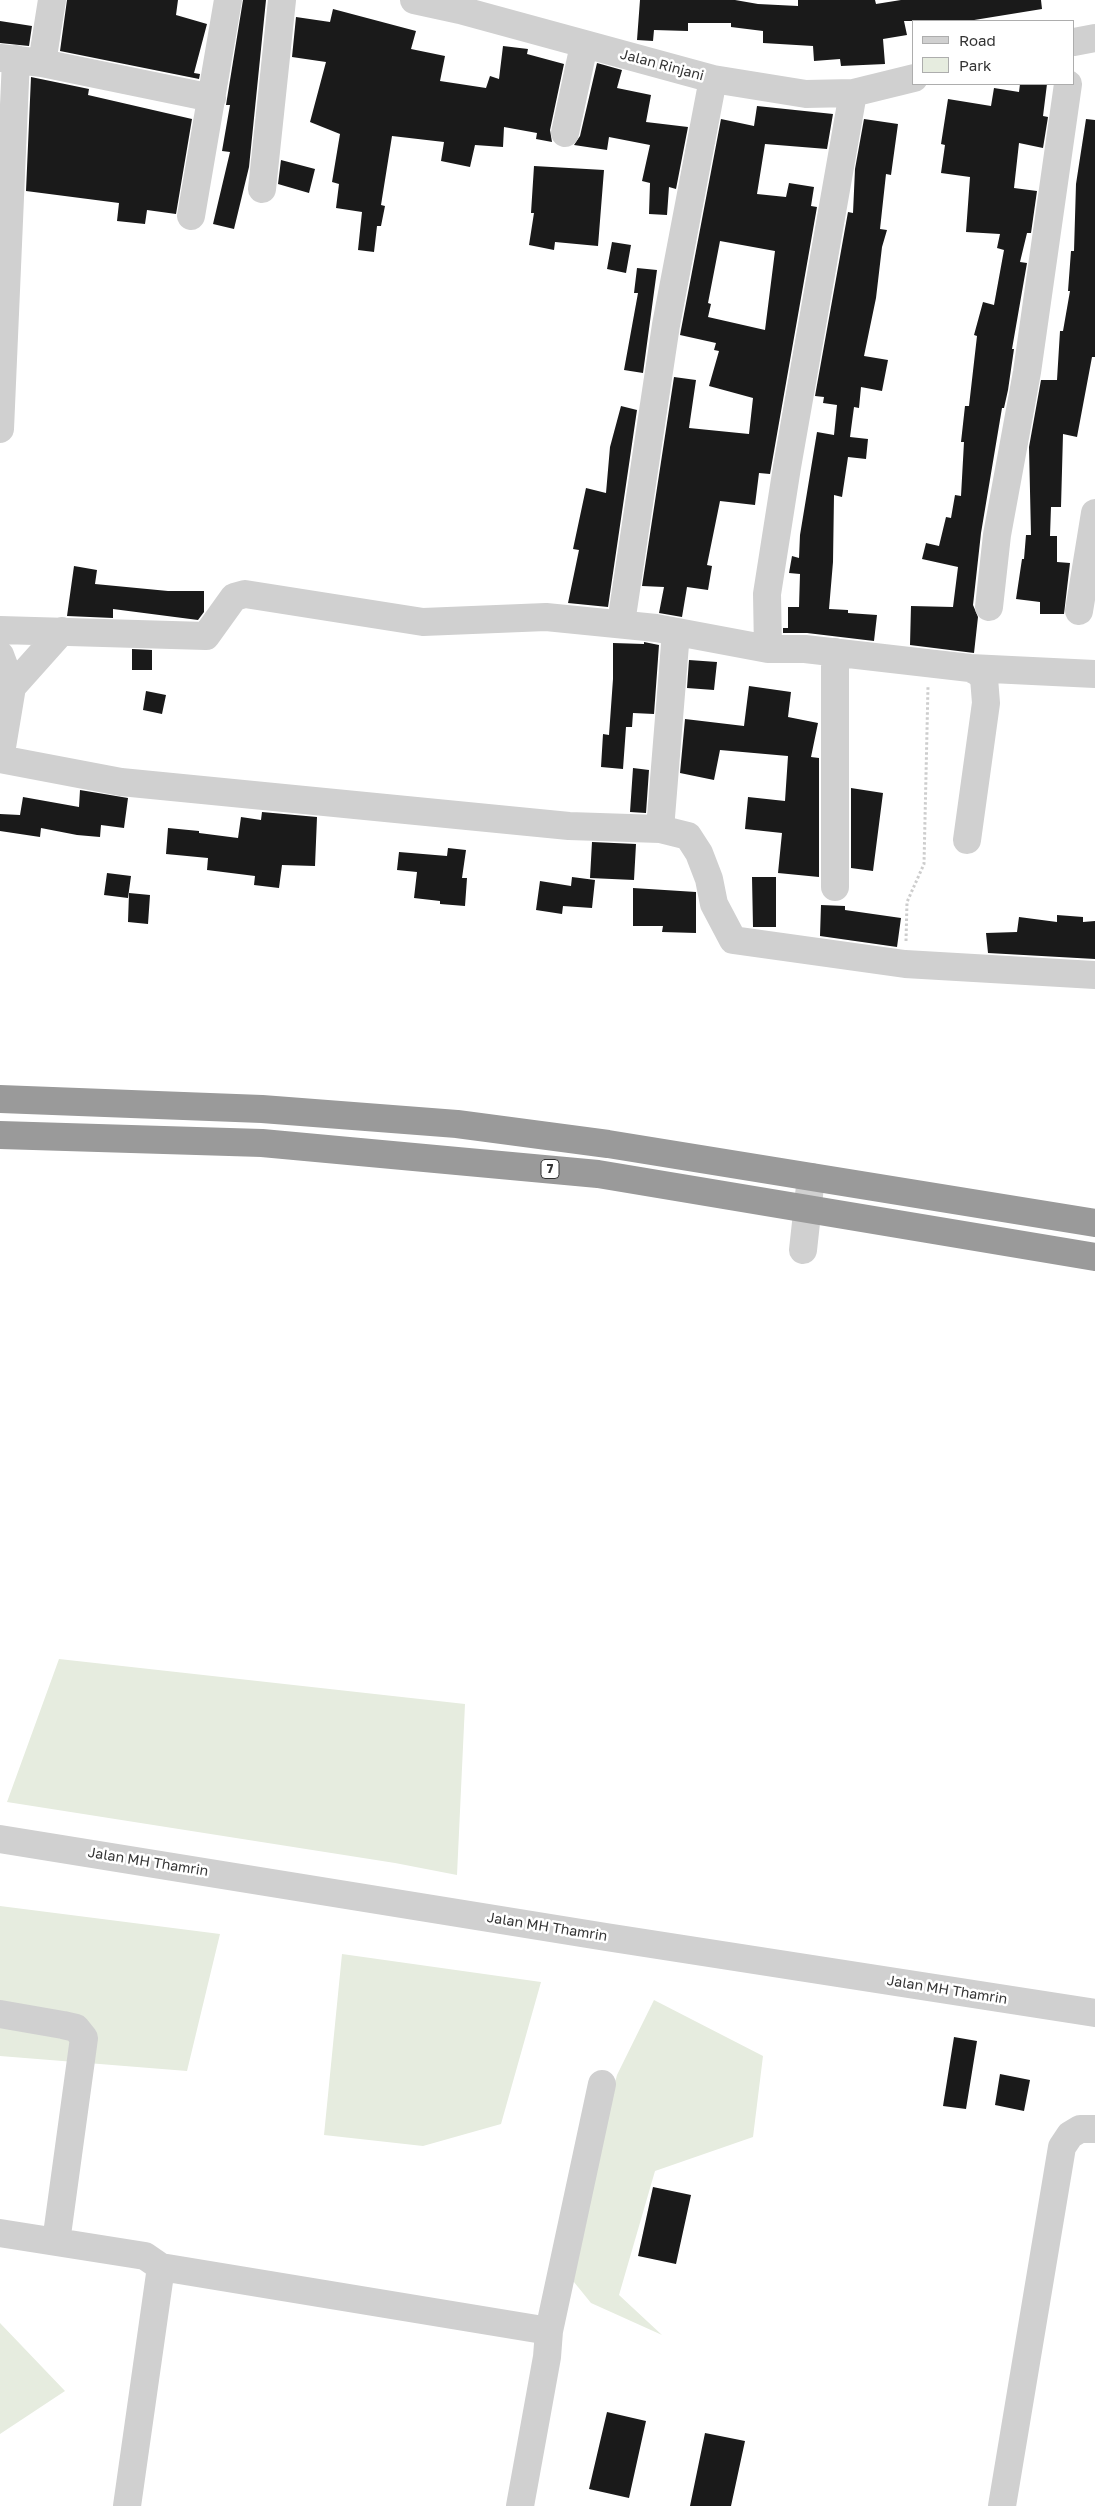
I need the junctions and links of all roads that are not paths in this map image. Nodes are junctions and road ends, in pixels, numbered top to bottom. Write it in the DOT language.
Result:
graph roads {
  1 [pos="52,0"];
  2 [pos="228,0"];
  3 [pos="282,0"];
  4 [pos="414,0"];
  5 [pos="1095,38"];
  6 [pos="1075,43"];
  7 [pos="584,45"];
  8 [pos="19,60"];
  9 [pos="712,78"];
  10 [pos="912,78"];
  11 [pos="1068,85"];
  12 [pos="853,93"];
  13 [pos="212,98"];
  14 [pos="564,133"];
  15 [pos="262,188"];
  16 [pos="191,216"];
  17 [pos="0,429"];
  18 [pos="1095,513"];
  19 [pos="989,608"];
  20 [pos="1079,611"];
  21 [pos="621,623"];
  22 [pos="0,630"];
  23 [pos="62,631"];
  24 [pos="676,632"];
  25 [pos="768,649"];
  26 [pos="834,652"];
  27 [pos="0,655"];
  28 [pos="970,668"];
  29 [pos="1095,674"];
  30 [pos="12,687"];
  31 [pos="0,759"];
  32 [pos="660,829"];
  33 [pos="967,840"];
  34 [pos="835,887"];
  35 [pos="1095,975"];
  36 [pos="0,1099"];
  37 [pos="0,1134"];
  38 [pos="810,1177"];
  39 [pos="807,1209"];
  40 [pos="1095,1223"];
  41 [pos="803,1250"];
  42 [pos="1095,1257"];
  43 [pos="0,1838"];
  44 [pos="1095,2013"];
  45 [pos="0,2014"];
  46 [pos="602,2084"];
  47 [pos="1095,2129"];
  48 [pos="0,2233"];
  49 [pos="56,2242"];
  50 [pos="161,2267"];
  51 [pos="549,2331"];
  52 [pos="127,2506"];
  53 [pos="521,2506"];
  54 [pos="1002,2506"];
  1 -- 8 [label="street"];
  2 -- 13 [label="street"];
  3 -- 15 [label="street"];
  4 -- 7 [label="street, Jalan Rinjani"];
  5 -- 6 [label="street"];
  7 -- 9 [label="street, Jalan Rinjani"];
  7 -- 14 [label="street"];
  8 -- 13 [label="street"];
  8 -- 17 [label="street"];
  9 -- 12 [label="street, Jalan Rinjani"];
  9 -- 21 [label="street"];
  10 -- 12 [label="street, Jalan Rinjani"];
  11 -- 19 [label="street"];
  12 -- 25 [label="street"];
  13 -- 16 [label="street"];
  18 -- 20 [label="street"];
  21 -- 23 [label="street"];
  21 -- 24 [label="street"];
  22 -- 23 [label="street"];
  23 -- 30 [label="street"];
  24 -- 25 [label="street"];
  24 -- 32 [label="street"];
  25 -- 26 [label="street"];
  26 -- 28 [label="street"];
  26 -- 34 [label="street"];
  27 -- 30 [label="street"];
  28 -- 29 [label="street"];
  28 -- 33 [label="street"];
  30 -- 31 [label="street"];
  31 -- 32 [label="street"];
  32 -- 35 [label="street"];
  36 -- 38 [label="highway"];
  37 -- 39 [label="highway, 7"];
  38 -- 39 [label="street"];
  38 -- 40 [label="highway"];
  39 -- 41 [label="street"];
  39 -- 42 [label="highway, 7"];
  43 -- 44 [label="street, Jalan MH Thamrin"];
  45 -- 49 [label="street"];
  46 -- 51 [label="street"];
  47 -- 54 [label="street"];
  48 -- 49 [label="street"];
  49 -- 50 [label="street"];
  50 -- 51 [label="street"];
  50 -- 52 [label="street"];
  51 -- 53 [label="street"];
}
